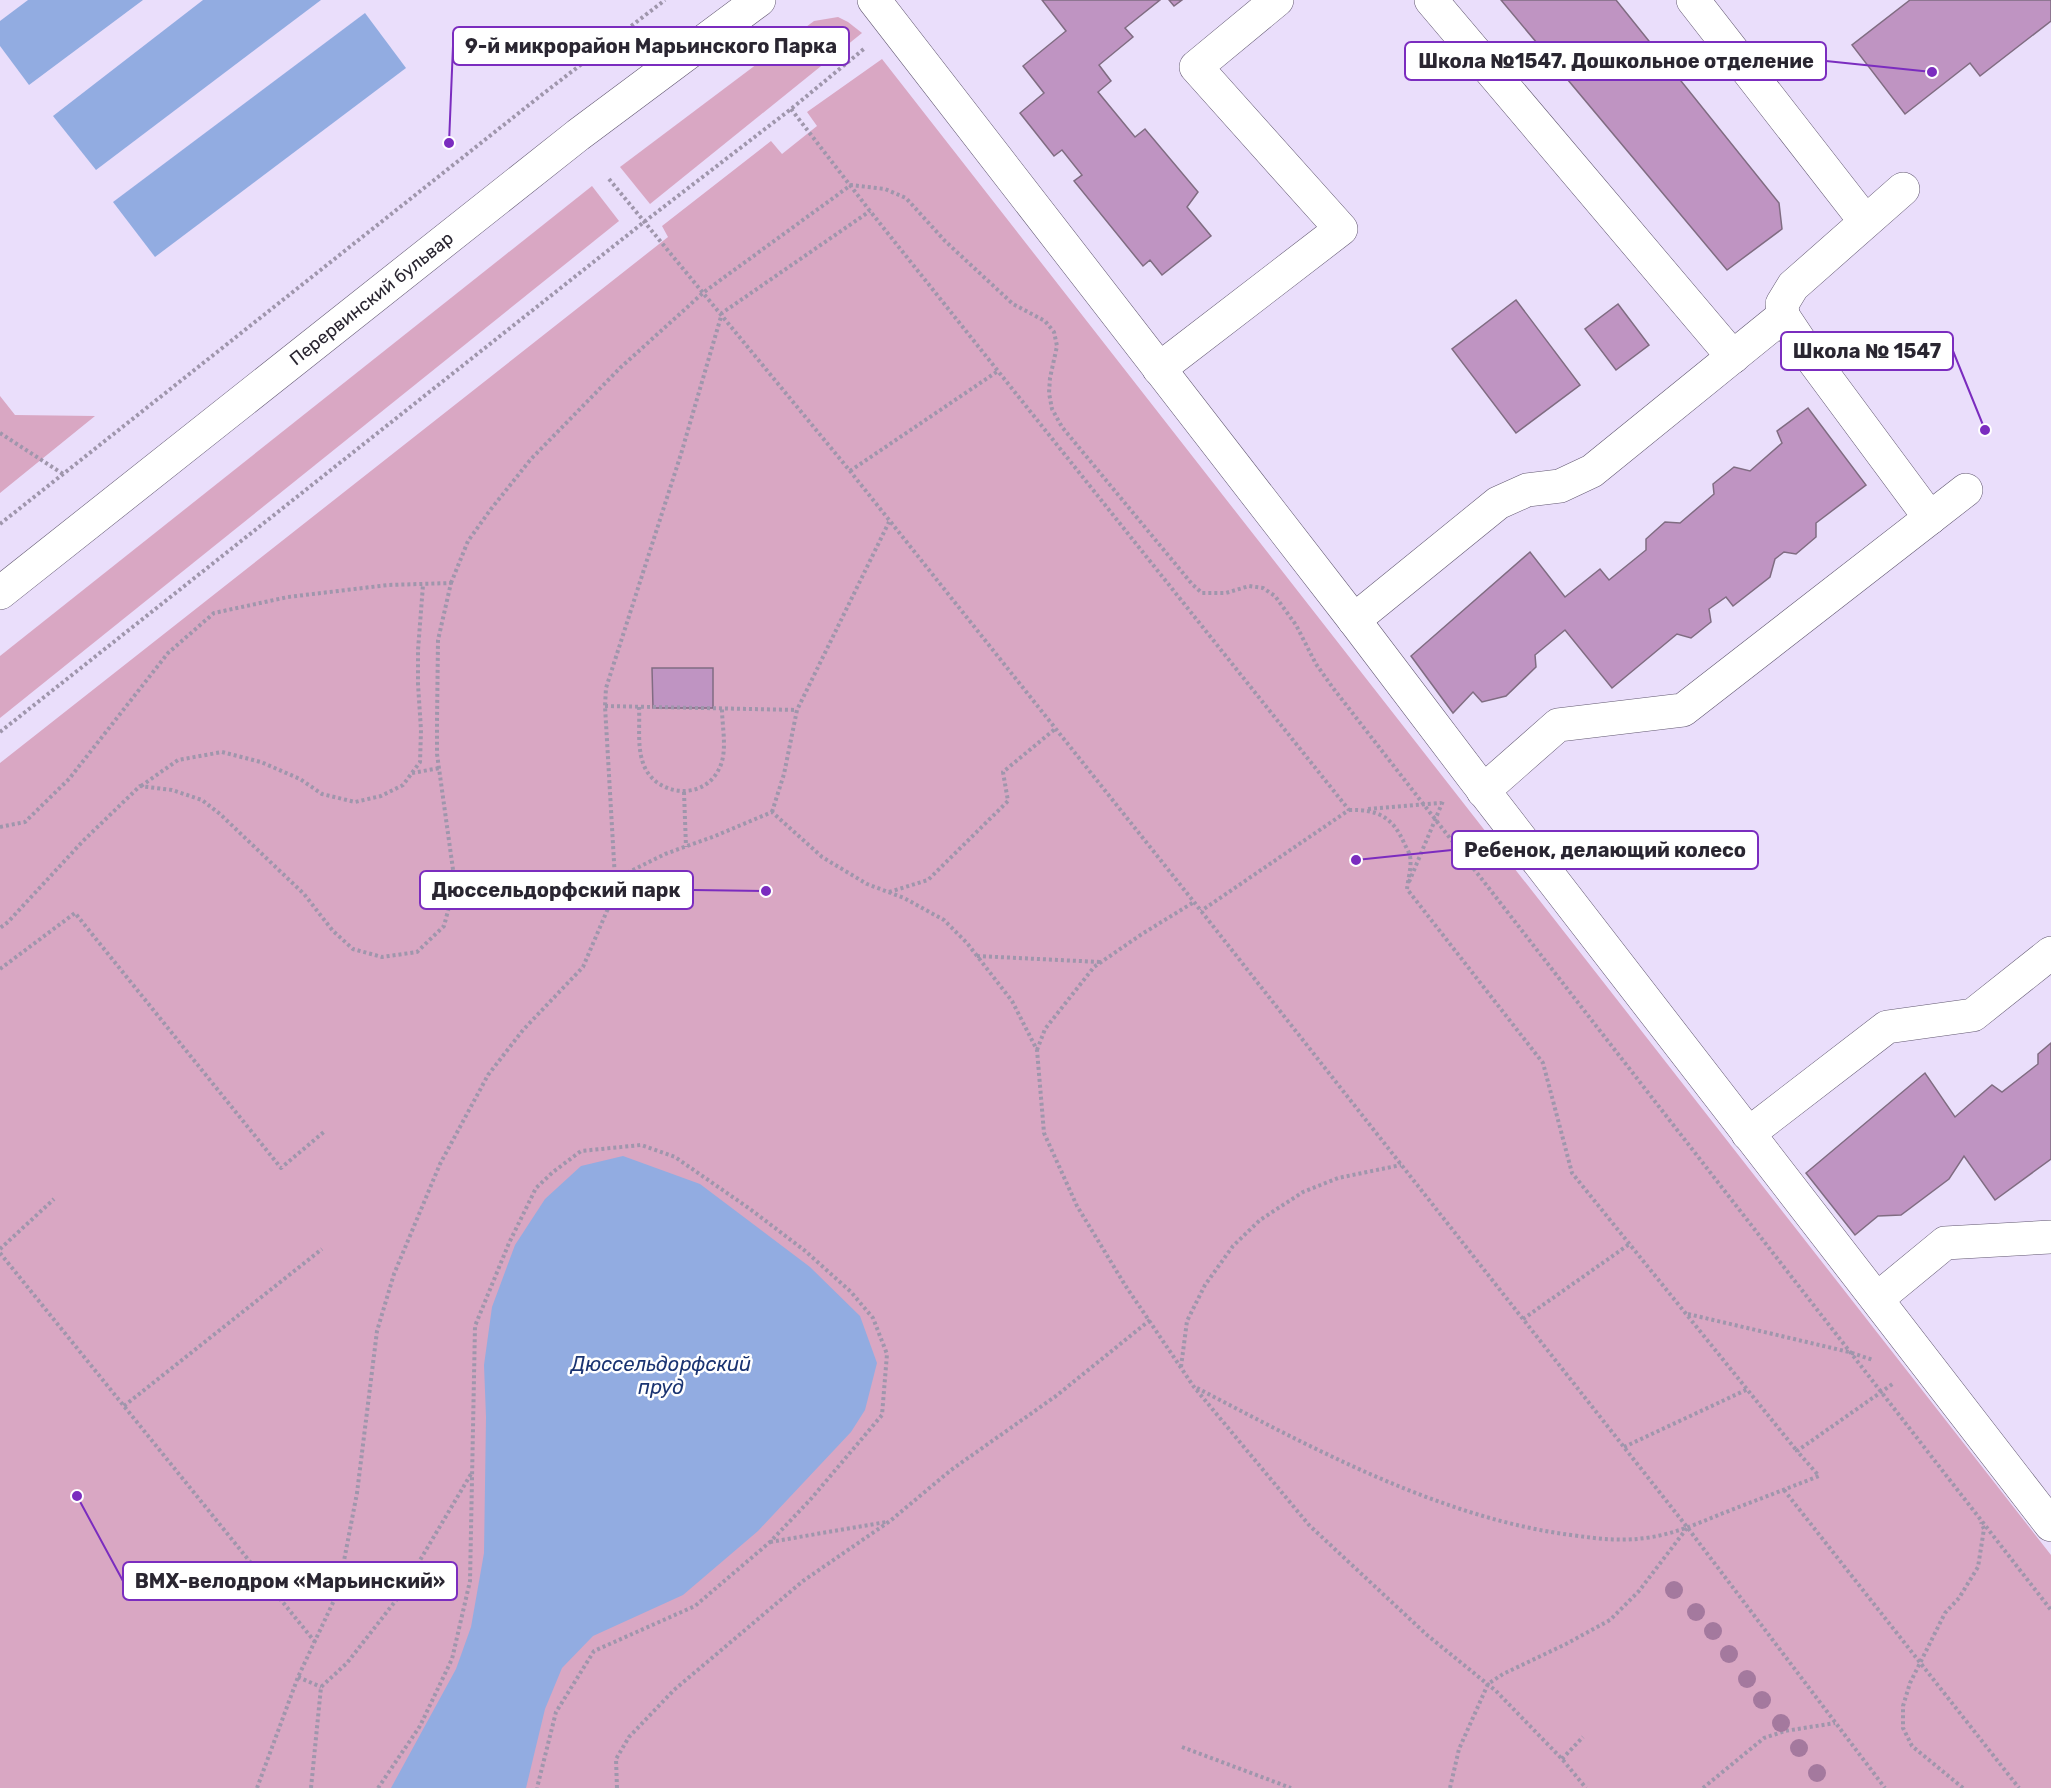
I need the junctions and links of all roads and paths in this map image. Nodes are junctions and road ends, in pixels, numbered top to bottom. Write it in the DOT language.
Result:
graph roads {
  1 [pos="665,0"];
  2 [pos="1277,0"];
  3 [pos="1431,0"];
  4 [pos="1693,0"];
  5 [pos="748,3"];
  6 [pos="883,13"];
  7 [pos="791,109"];
  8 [pos="609,179"];
  9 [pos="851,185"];
  10 [pos="1903,189"];
  11 [pos="870,211"];
  12 [pos="1864,221"];
  13 [pos="644,222"];
  14 [pos="704,292"];
  15 [pos="722,314"];
  16 [pos="1783,316"];
  17 [pos="1733,357"];
  18 [pos="1159,369"];
  19 [pos="998,370"];
  20 [pos="0,433"];
  21 [pos="850,471"];
  22 [pos="63,474"];
  23 [pos="1966,490"];
  24 [pos="1930,518"];
  25 [pos="889,522"];
  26 [pos="0,524"];
  27 [pos="451,583"];
  28 [pos="423,585"];
  29 [pos="0,593"];
  30 [pos="1354,620"];
  31 [pos="604,706"];
  32 [pos="639,707"];
  33 [pos="722,709"];
  34 [pos="797,710"];
  35 [pos="1055,729"];
  36 [pos="0,732"];
  37 [pos="440,768"];
  38 [pos="412,773"];
  39 [pos="1478,784"];
  40 [pos="141,786"];
  41 [pos="684,792"];
  42 [pos="1441,803"];
  43 [pos="1423,804"];
  44 [pos="1349,810"];
  45 [pos="772,812"];
  46 [pos="1435,820"];
  47 [pos="0,827"];
  48 [pos="686,847"];
  49 [pos="615,879"];
  50 [pos="1407,889"];
  51 [pos="889,892"];
  52 [pos="1194,902"];
  53 [pos="1201,911"];
  54 [pos="0,928"];
  55 [pos="2051,953"];
  56 [pos="977,956"];
  57 [pos="1101,962"];
  58 [pos="0,969"];
  59 [pos="1036,1050"];
  60 [pos="325,1131"];
  61 [pos="1748,1134"];
  62 [pos="1401,1165"];
  63 [pos="54,1199"];
  64 [pos="2051,1237"];
  65 [pos="1630,1243"];
  66 [pos="322,1250"];
  67 [pos="0,1251"];
  68 [pos="1877,1299"];
  69 [pos="1688,1314"];
  70 [pos="1523,1319"];
  71 [pos="1150,1320"];
  72 [pos="1849,1352"];
  73 [pos="1878,1362"];
  74 [pos="1181,1367"];
  75 [pos="1899,1378"];
  76 [pos="1194,1387"];
  77 [pos="1748,1389"];
  78 [pos="1881,1393"];
  79 [pos="124,1406"];
  80 [pos="1624,1447"];
  81 [pos="1797,1451"];
  82 [pos="472,1474"];
  83 [pos="1784,1490"];
  84 [pos="1978,1516"];
  85 [pos="890,1521"];
  86 [pos="2051,1525"];
  87 [pos="1687,1527"];
  88 [pos="770,1542"];
  89 [pos="2051,1610"];
  90 [pos="315,1642"];
  91 [pos="1921,1664"];
  92 [pos="298,1677"];
  93 [pos="1488,1684"];
  94 [pos="321,1687"];
  95 [pos="1836,1723"];
  96 [pos="1583,1737"];
  97 [pos="1182,1747"];
  98 [pos="1562,1759"];
  99 [pos="257,1788"];
  100 [pos="311,1788"];
  101 [pos="378,1788"];
  102 [pos="537,1788"];
  103 [pos="617,1788"];
  104 [pos="1291,1788"];
  105 [pos="1450,1788"];
  106 [pos="1586,1788"];
  107 [pos="1703,1788"];
  108 [pos="1886,1788"];
  109 [pos="1963,1788"];
  110 [pos="2019,1788"];
  1 -- 22 [label="path"];
  2 -- 18 [label="street"];
  3 -- 17 [label="street"];
  4 -- 12 [label="street"];
  5 -- 29 [label="street, Перервинский бульвар"];
  6 -- 7 [label="path"];
  6 -- 18 [label="street"];
  7 -- 9 [label="path"];
  7 -- 13 [label="path"];
  8 -- 13 [label="path"];
  9 -- 11 [label="path"];
  9 -- 14 [label="path"];
  9 -- 43 [label="path"];
  10 -- 12 [label="street"];
  11 -- 15 [label="path"];
  11 -- 19 [label="path"];
  12 -- 16 [label="street"];
  13 -- 14 [label="path"];
  13 -- 36 [label="path"];
  14 -- 15 [label="path"];
  14 -- 27 [label="path"];
  15 -- 21 [label="path"];
  15 -- 31 [label="path"];
  16 -- 17 [label="street"];
  16 -- 24 [label="street"];
  17 -- 30 [label="street"];
  18 -- 30 [label="street"];
  19 -- 21 [label="path"];
  19 -- 44 [label="path"];
  20 -- 22 [label="path"];
  21 -- 25 [label="path"];
  22 -- 26 [label="path"];
  23 -- 24 [label="street"];
  24 -- 39 [label="street"];
  25 -- 34 [label="path"];
  25 -- 35 [label="path"];
  27 -- 28 [label="path"];
  27 -- 37 [label="path"];
  28 -- 38 [label="path"];
  28 -- 47 [label="path"];
  30 -- 39 [label="street"];
  31 -- 32 [label="path"];
  31 -- 49 [label="path"];
  32 -- 33 [label="path"];
  32 -- 41 [label="path"];
  33 -- 34 [label="path"];
  33 -- 41 [label="path"];
  34 -- 45 [label="path"];
  35 -- 51 [label="path"];
  35 -- 52 [label="path"];
  37 -- 38 [label="path"];
  37 -- 40 [label="path"];
  38 -- 40 [label="path"];
  39 -- 42 [label="path"];
  39 -- 61 [label="street"];
  40 -- 54 [label="path"];
  41 -- 48 [label="path"];
  42 -- 43 [label="path"];
  42 -- 46 [label="path"];
  43 -- 44 [label="path"];
  43 -- 46 [label="path"];
  44 -- 50 [label="path"];
  44 -- 53 [label="path"];
  45 -- 48 [label="path"];
  45 -- 51 [label="path"];
  46 -- 50 [label="path"];
  46 -- 72 [label="path"];
  48 -- 49 [label="path"];
  49 -- 90 [label="path"];
  50 -- 65 [label="path"];
  51 -- 56 [label="path"];
  52 -- 53 [label="path"];
  52 -- 57 [label="path"];
  53 -- 62 [label="path"];
  55 -- 61 [label="street"];
  56 -- 57 [label="path"];
  56 -- 59 [label="path"];
  57 -- 59 [label="path"];
  58 -- 60 [label="path"];
  59 -- 71 [label="path"];
  61 -- 68 [label="street"];
  62 -- 70 [label="path"];
  62 -- 74 [label="path"];
  63 -- 67 [label="path"];
  64 -- 68 [label="street"];
  65 -- 69 [label="path"];
  65 -- 70 [label="path"];
  66 -- 79 [label="path"];
  67 -- 79 [label="path"];
  68 -- 86 [label="street"];
  69 -- 72 [label="path"];
  69 -- 77 [label="path"];
  70 -- 80 [label="path"];
  71 -- 74 [label="path"];
  71 -- 85 [label="path"];
  72 -- 73 [label="path"];
  72 -- 78 [label="path"];
  74 -- 76 [label="path"];
  75 -- 78 [label="path"];
  76 -- 87 [label="path"];
  76 -- 93 [label="path"];
  77 -- 80 [label="path"];
  77 -- 81 [label="path"];
  78 -- 81 [label="path"];
  78 -- 84 [label="path"];
  79 -- 90 [label="path"];
  80 -- 87 [label="path"];
  81 -- 83 [label="path"];
  82 -- 88 [label="path"];
  82 -- 94 [label="path"];
  82 -- 101 [label="path"];
  83 -- 87 [label="path"];
  83 -- 91 [label="path"];
  84 -- 89 [label="path"];
  84 -- 91 [label="path"];
  85 -- 88 [label="path"];
  85 -- 103 [label="path"];
  87 -- 93 [label="path"];
  87 -- 95 [label="path"];
  88 -- 102 [label="path"];
  90 -- 92 [label="path"];
  91 -- 109 [label="path"];
  91 -- 110 [label="path"];
  92 -- 94 [label="path"];
  92 -- 99 [label="path"];
  93 -- 98 [label="path"];
  93 -- 105 [label="path"];
  94 -- 100 [label="path"];
  95 -- 107 [label="path"];
  95 -- 108 [label="path"];
  96 -- 98 [label="path"];
  97 -- 104 [label="path"];
  98 -- 106 [label="path"];
}
